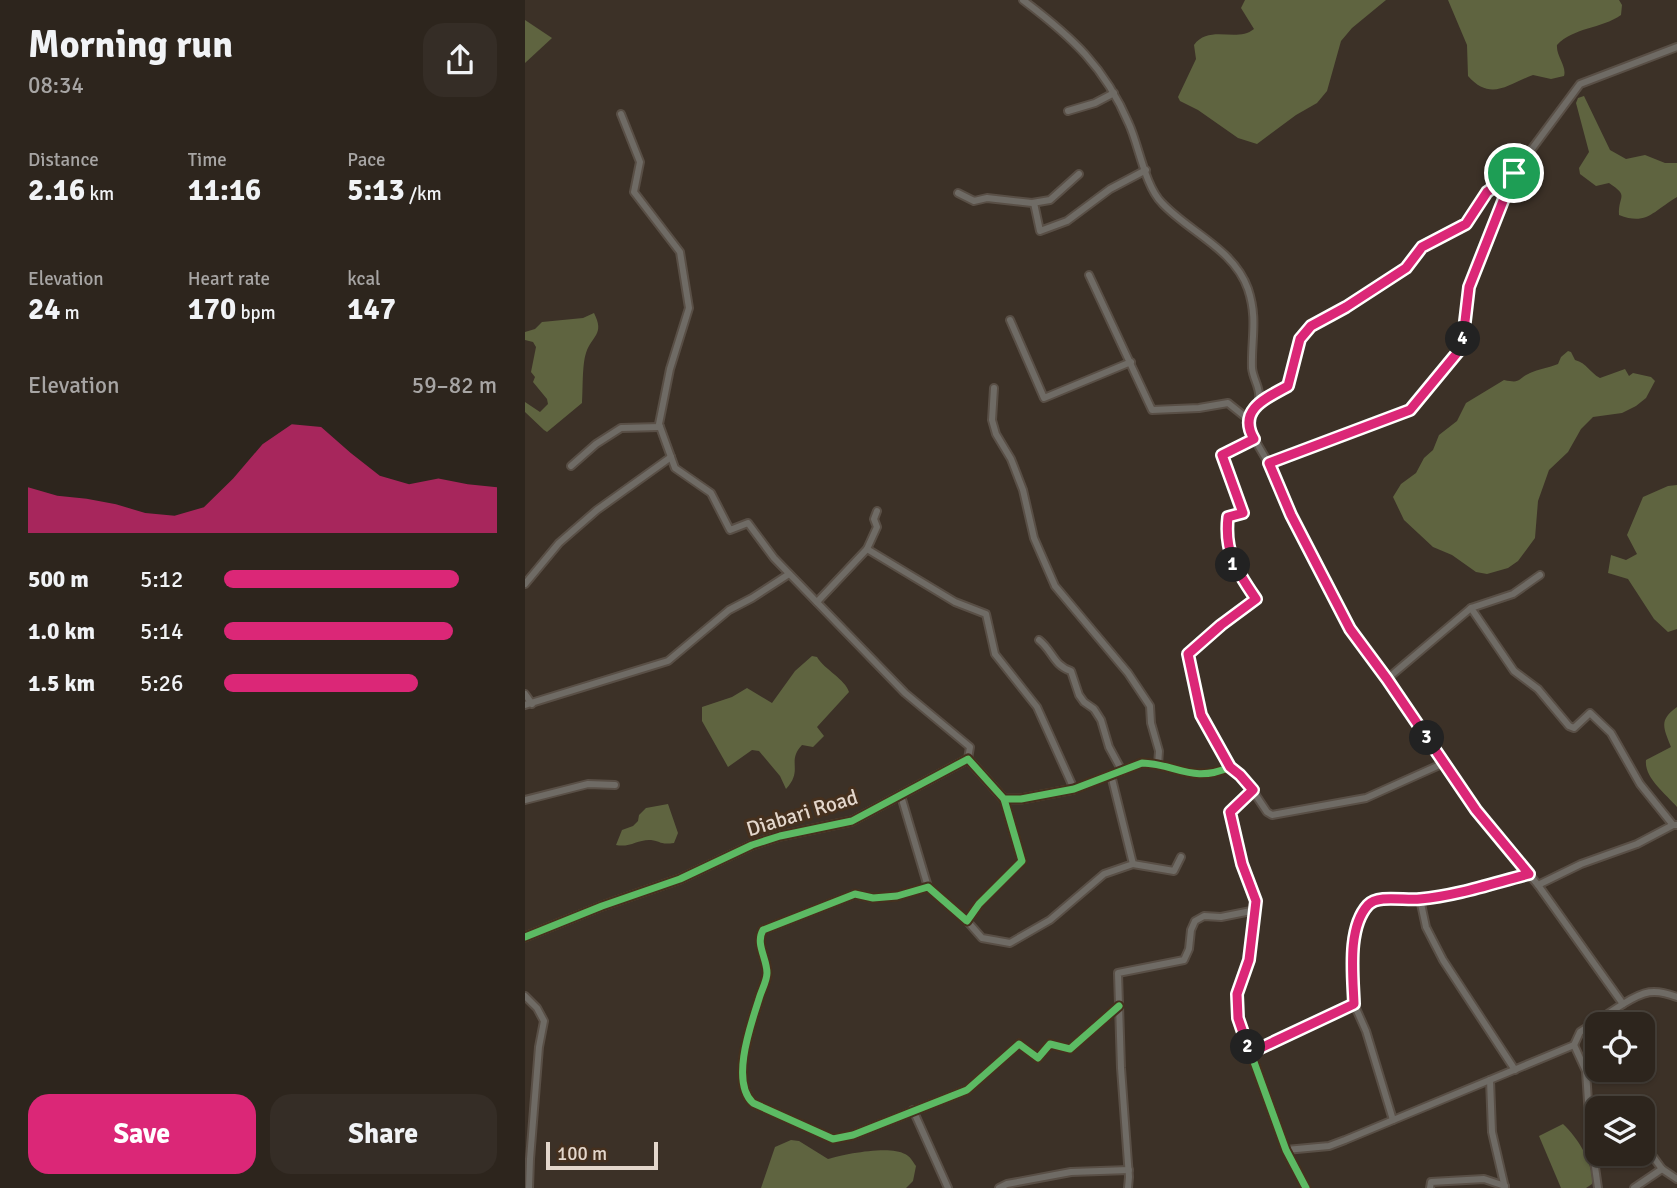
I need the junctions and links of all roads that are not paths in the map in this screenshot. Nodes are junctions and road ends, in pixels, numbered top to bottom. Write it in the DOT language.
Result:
graph roads {
  1 [pos="1023,0"];
  2 [pos="1677,47"];
  3 [pos="1114,93"];
  4 [pos="1068,111"];
  5 [pos="621,114"];
  6 [pos="1146,170"];
  7 [pos="1514,173"];
  8 [pos="1079,174"];
  9 [pos="958,193"];
  10 [pos="1034,203"];
  11 [pos="1089,275"];
  12 [pos="1010,320"];
  13 [pos="1131,362"];
  14 [pos="994,388"];
  15 [pos="1259,402"];
  16 [pos="1248,419"];
  17 [pos="660,426"];
  18 [pos="1254,439"];
  19 [pos="671,457"];
  20 [pos="1269,463"];
  21 [pos="571,466"];
  22 [pos="877,511"];
  23 [pos="867,549"];
  24 [pos="789,574"];
  25 [pos="1540,575"];
  26 [pos="525,584"];
  27 [pos="817,601"];
  28 [pos="1471,608"];
  29 [pos="1039,640"];
  30 [pos="1387,679"];
  31 [pos="525,694"];
  32 [pos="529,704"];
  33 [pos="968,759"];
  34 [pos="1444,763"];
  35 [pos="1158,765"];
  36 [pos="1230,767"];
  37 [pos="1122,771"];
  38 [pos="1111,775"];
  39 [pos="615,785"];
  40 [pos="1074,789"];
  41 [pos="1253,790"];
  42 [pos="901,796"];
  43 [pos="1003,799"];
  44 [pos="525,800"];
  45 [pos="1675,825"];
  46 [pos="1181,857"];
  47 [pos="1133,864"];
  48 [pos="1529,874"];
  49 [pos="1538,885"];
  50 [pos="928,887"];
  51 [pos="1420,899"];
  52 [pos="1256,910"];
  53 [pos="967,922"];
  54 [pos="525,937"];
  55 [pos="525,996"];
  56 [pos="1677,997"];
  57 [pos="1354,1004"];
  58 [pos="1623,1004"];
  59 [pos="1119,1006"];
  60 [pos="1574,1045"];
  61 [pos="1250,1053"];
  62 [pos="1515,1070"];
  63 [pos="1490,1080"];
  64 [pos="913,1110"];
  65 [pos="1393,1120"];
  66 [pos="1286,1150"];
  67 [pos="1655,1159"];
  68 [pos="1663,1169"];
  69 [pos="1129,1170"];
  70 [pos="1677,1179"];
  71 [pos="1505,1187"];
  72 [pos="530,1188"];
  73 [pos="948,1188"];
  74 [pos="999,1188"];
  75 [pos="1128,1188"];
  76 [pos="1306,1188"];
  77 [pos="1430,1188"];
  78 [pos="1597,1188"];
  79 [pos="1634,1188"];
  1 -- 3 [label="street"];
  2 -- 7 [label="street"];
  3 -- 4 [label="street"];
  3 -- 6 [label="street"];
  5 -- 17 [label="street"];
  6 -- 10 [label="street"];
  6 -- 15 [label="street"];
  7 -- 15 [label="street"];
  7 -- 20 [label="street"];
  8 -- 10 [label="street"];
  9 -- 10 [label="street"];
  11 -- 13 [label="street"];
  12 -- 13 [label="street"];
  13 -- 16 [label="street"];
  14 -- 35 [label="street"];
  15 -- 16 [label="street"];
  16 -- 18 [label="street"];
  17 -- 19 [label="street"];
  17 -- 21 [label="street"];
  18 -- 20 [label="street"];
  18 -- 36 [label="street"];
  19 -- 24 [label="street"];
  19 -- 26 [label="street"];
  20 -- 30 [label="street"];
  22 -- 23 [label="street"];
  23 -- 27 [label="street"];
  23 -- 40 [label="street"];
  24 -- 27 [label="street"];
  24 -- 32 [label="street"];
  25 -- 28 [label="street"];
  27 -- 33 [label="street"];
  28 -- 30 [label="street"];
  28 -- 45 [label="street"];
  29 -- 37 [label="street"];
  30 -- 34 [label="street"];
  31 -- 32 [label="street"];
  33 -- 42 [label="street, Diabari Road"];
  33 -- 43 [label="street"];
  34 -- 41 [label="street"];
  34 -- 48 [label="street"];
  35 -- 36 [label="street"];
  35 -- 37 [label="street"];
  36 -- 41 [label="street"];
  37 -- 38 [label="street"];
  38 -- 40 [label="street"];
  38 -- 47 [label="street"];
  39 -- 44 [label="street"];
  40 -- 43 [label="street"];
  41 -- 52 [label="street"];
  42 -- 50 [label="street"];
  42 -- 54 [label="street, Diabari Road"];
  43 -- 53 [label="street"];
  45 -- 49 [label="street"];
  46 -- 47 [label="street"];
  47 -- 53 [label="street"];
  48 -- 49 [label="street"];
  48 -- 51 [label="street"];
  49 -- 58 [label="street"];
  50 -- 53 [label="street"];
  50 -- 64 [label="street"];
  51 -- 57 [label="street"];
  51 -- 62 [label="street"];
  52 -- 59 [label="street"];
  52 -- 61 [label="street"];
  55 -- 72 [label="street"];
  56 -- 58 [label="street"];
  57 -- 61 [label="street"];
  57 -- 65 [label="street"];
  58 -- 60 [label="street"];
  59 -- 64 [label="street"];
  59 -- 69 [label="street"];
  60 -- 62 [label="street"];
  60 -- 78 [label="street"];
  61 -- 66 [label="street"];
  62 -- 63 [label="street"];
  63 -- 65 [label="street"];
  63 -- 71 [label="street"];
  64 -- 73 [label="street"];
  65 -- 66 [label="street"];
  66 -- 76 [label="street"];
  67 -- 68 [label="street"];
  68 -- 70 [label="street"];
  68 -- 79 [label="street"];
  69 -- 74 [label="street"];
  69 -- 75 [label="street"];
  71 -- 77 [label="street"];
}
